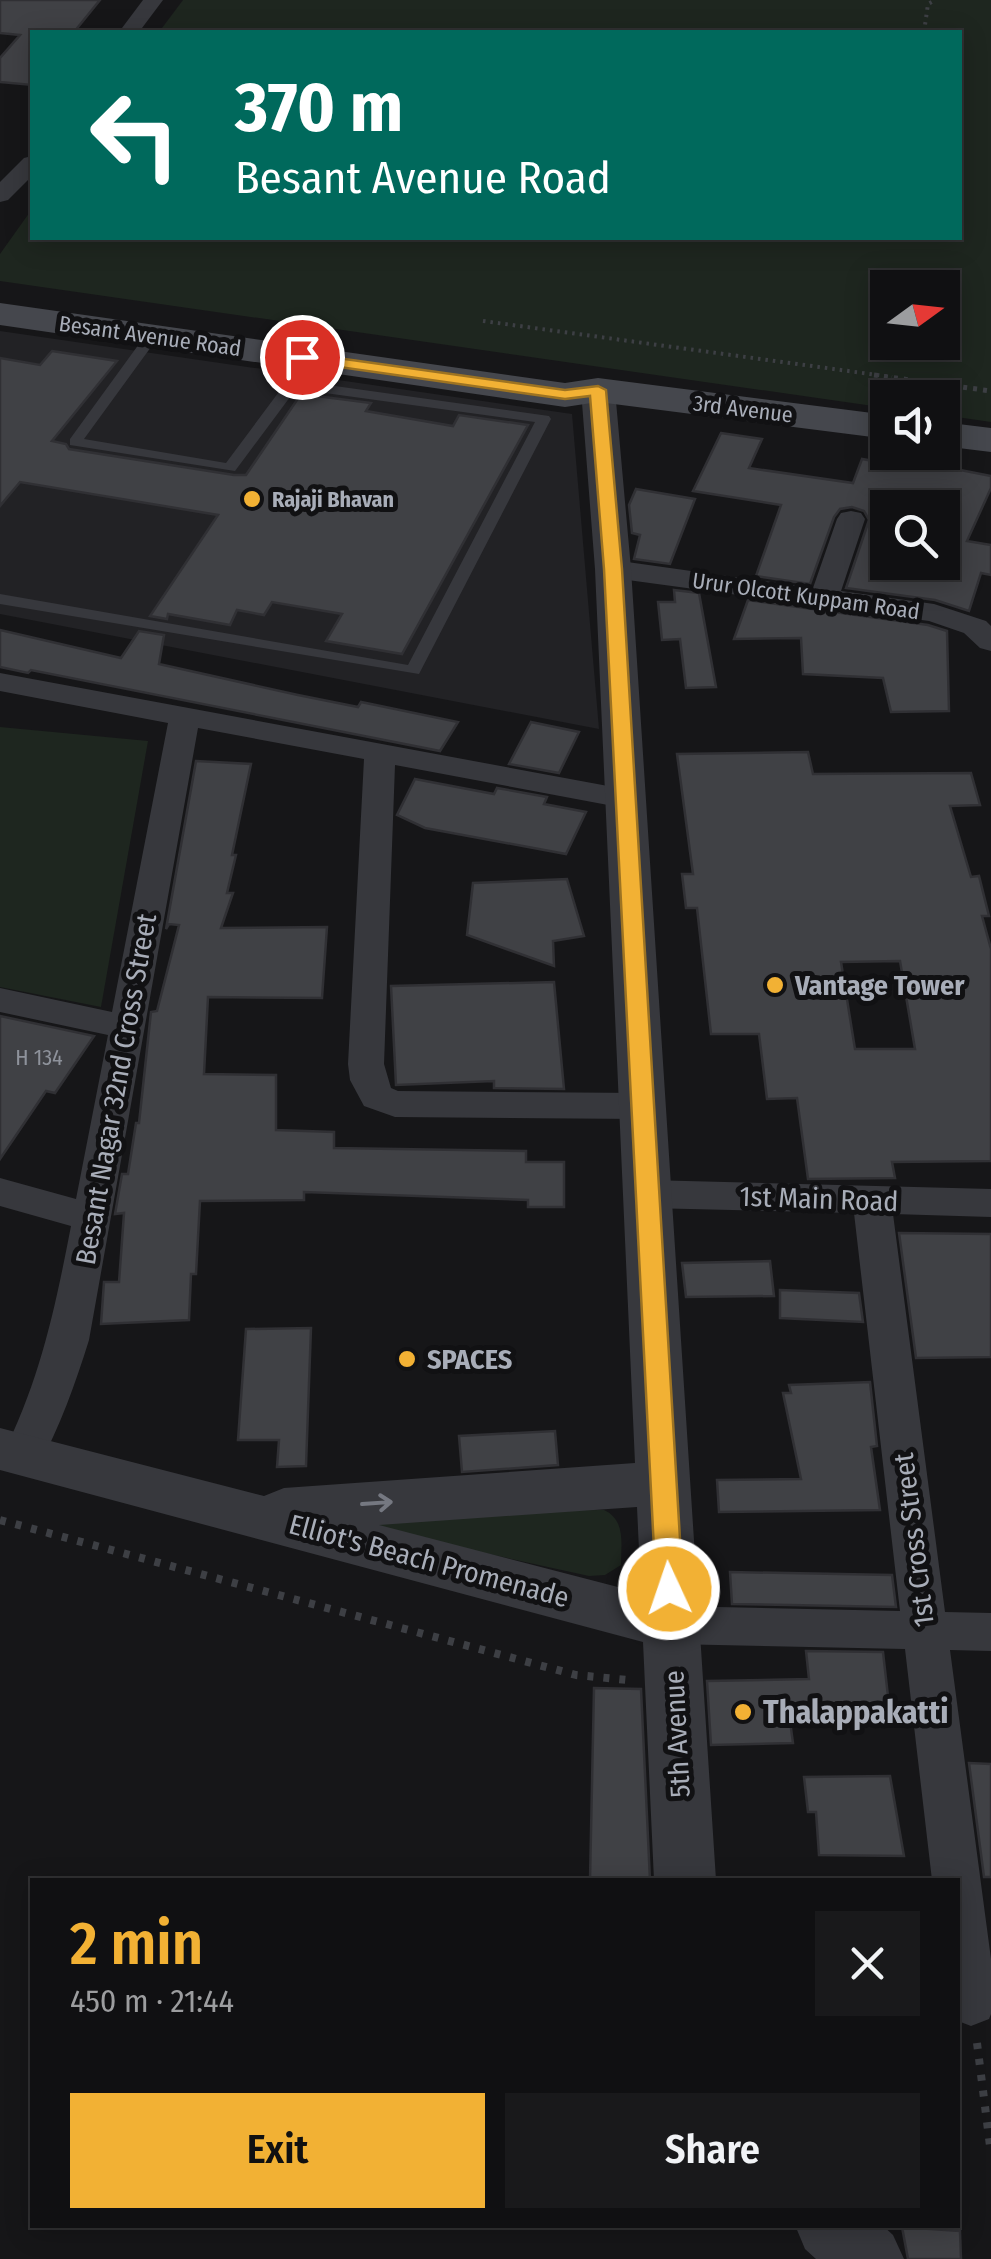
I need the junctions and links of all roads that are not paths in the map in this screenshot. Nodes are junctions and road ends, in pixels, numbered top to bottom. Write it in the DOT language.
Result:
graph roads {
  1 [pos="153,0"];
  2 [pos="130,30"];
  3 [pos="27,157"];
  4 [pos="0,195"];
  5 [pos="0,297"];
  6 [pos="0,314"];
  7 [pos="152,336"];
  8 [pos="598,390"];
  9 [pos="870,425"];
  10 [pos="960,436"];
  11 [pos="991,440"];
  12 [pos="851,518"];
  13 [pos="613,569"];
  14 [pos="824,598"];
  15 [pos="0,599"];
  16 [pos="991,642"];
  17 [pos="0,682"];
  18 [pos="186,716"];
  19 [pos="380,753"];
  20 [pos="624,798"];
  21 [pos="0,1000"];
  22 [pos="128,1027"];
  23 [pos="641,1106"];
  24 [pos="0,1192"];
  25 [pos="647,1194"];
  26 [pos="872,1201"];
  27 [pos="991,1202"];
  28 [pos="92,1218"];
  29 [pos="12,1453"];
  30 [pos="664,1483"];
  31 [pos="245,1513"];
  32 [pos="671,1625"];
  33 [pos="925,1631"];
  34 [pos="991,1632"];
  35 [pos="686,1878"];
  36 [pos="956,1878"];
  37 [pos="960,1908"];
  38 [pos="971,2002"];
  39 [pos="833,2228"];
  40 [pos="870,2259"];
  1 -- 2 [label="street"];
  3 -- 4 [label="street"];
  5 -- 8 [label="main road"];
  6 -- 7 [label="main road, Besant Avenue Road"];
  7 -- 8 [label="main road, Besant Avenue Road"];
  7 -- 15 [label="lane"];
  8 -- 9 [label="main road, 3rd Avenue"];
  8 -- 13 [label="street, 5th Avenue"];
  10 -- 11 [label="main road"];
  12 -- 14 [label="street"];
  13 -- 14 [label="street, Urur Olcott Kuppam Road"];
  13 -- 20 [label="street, 5th Avenue"];
  14 -- 16 [label="street, Urur Olcott Kuppam Road"];
  17 -- 18 [label="street"];
  18 -- 19 [label="street"];
  18 -- 22 [label="street, Besant Nagar 32nd Cross Street"];
  19 -- 20 [label="street"];
  19 -- 23 [label="street"];
  20 -- 23 [label="street, 5th Avenue"];
  21 -- 22 [label="street"];
  22 -- 28 [label="street, Besant Nagar 32nd Cross Street"];
  23 -- 25 [label="street, 5th Avenue"];
  24 -- 28 [label="street"];
  25 -- 26 [label="street, 1st Main Road"];
  25 -- 30 [label="street, 5th Avenue"];
  26 -- 27 [label="street, 1st Main Road"];
  26 -- 33 [label="street, 1st Cross Street"];
  28 -- 29 [label="street, Besant Nagar 32nd Cross Street"];
  29 -- 31 [label="street, Elliot's Beach Promenade"];
  31 -- 30 [label="street, Elliot's Beach Promenade, one-way"];
  30 -- 32 [label="street, 5th Avenue"];
  31 -- 32 [label="street, Elliot's Beach Promenade"];
  32 -- 33 [label="street"];
  32 -- 35 [label="street, 5th Avenue"];
  33 -- 34 [label="street"];
  33 -- 36 [label="street, 1st Cross Street"];
  37 -- 38 [label="street"];
  39 -- 40 [label="street"];
}
